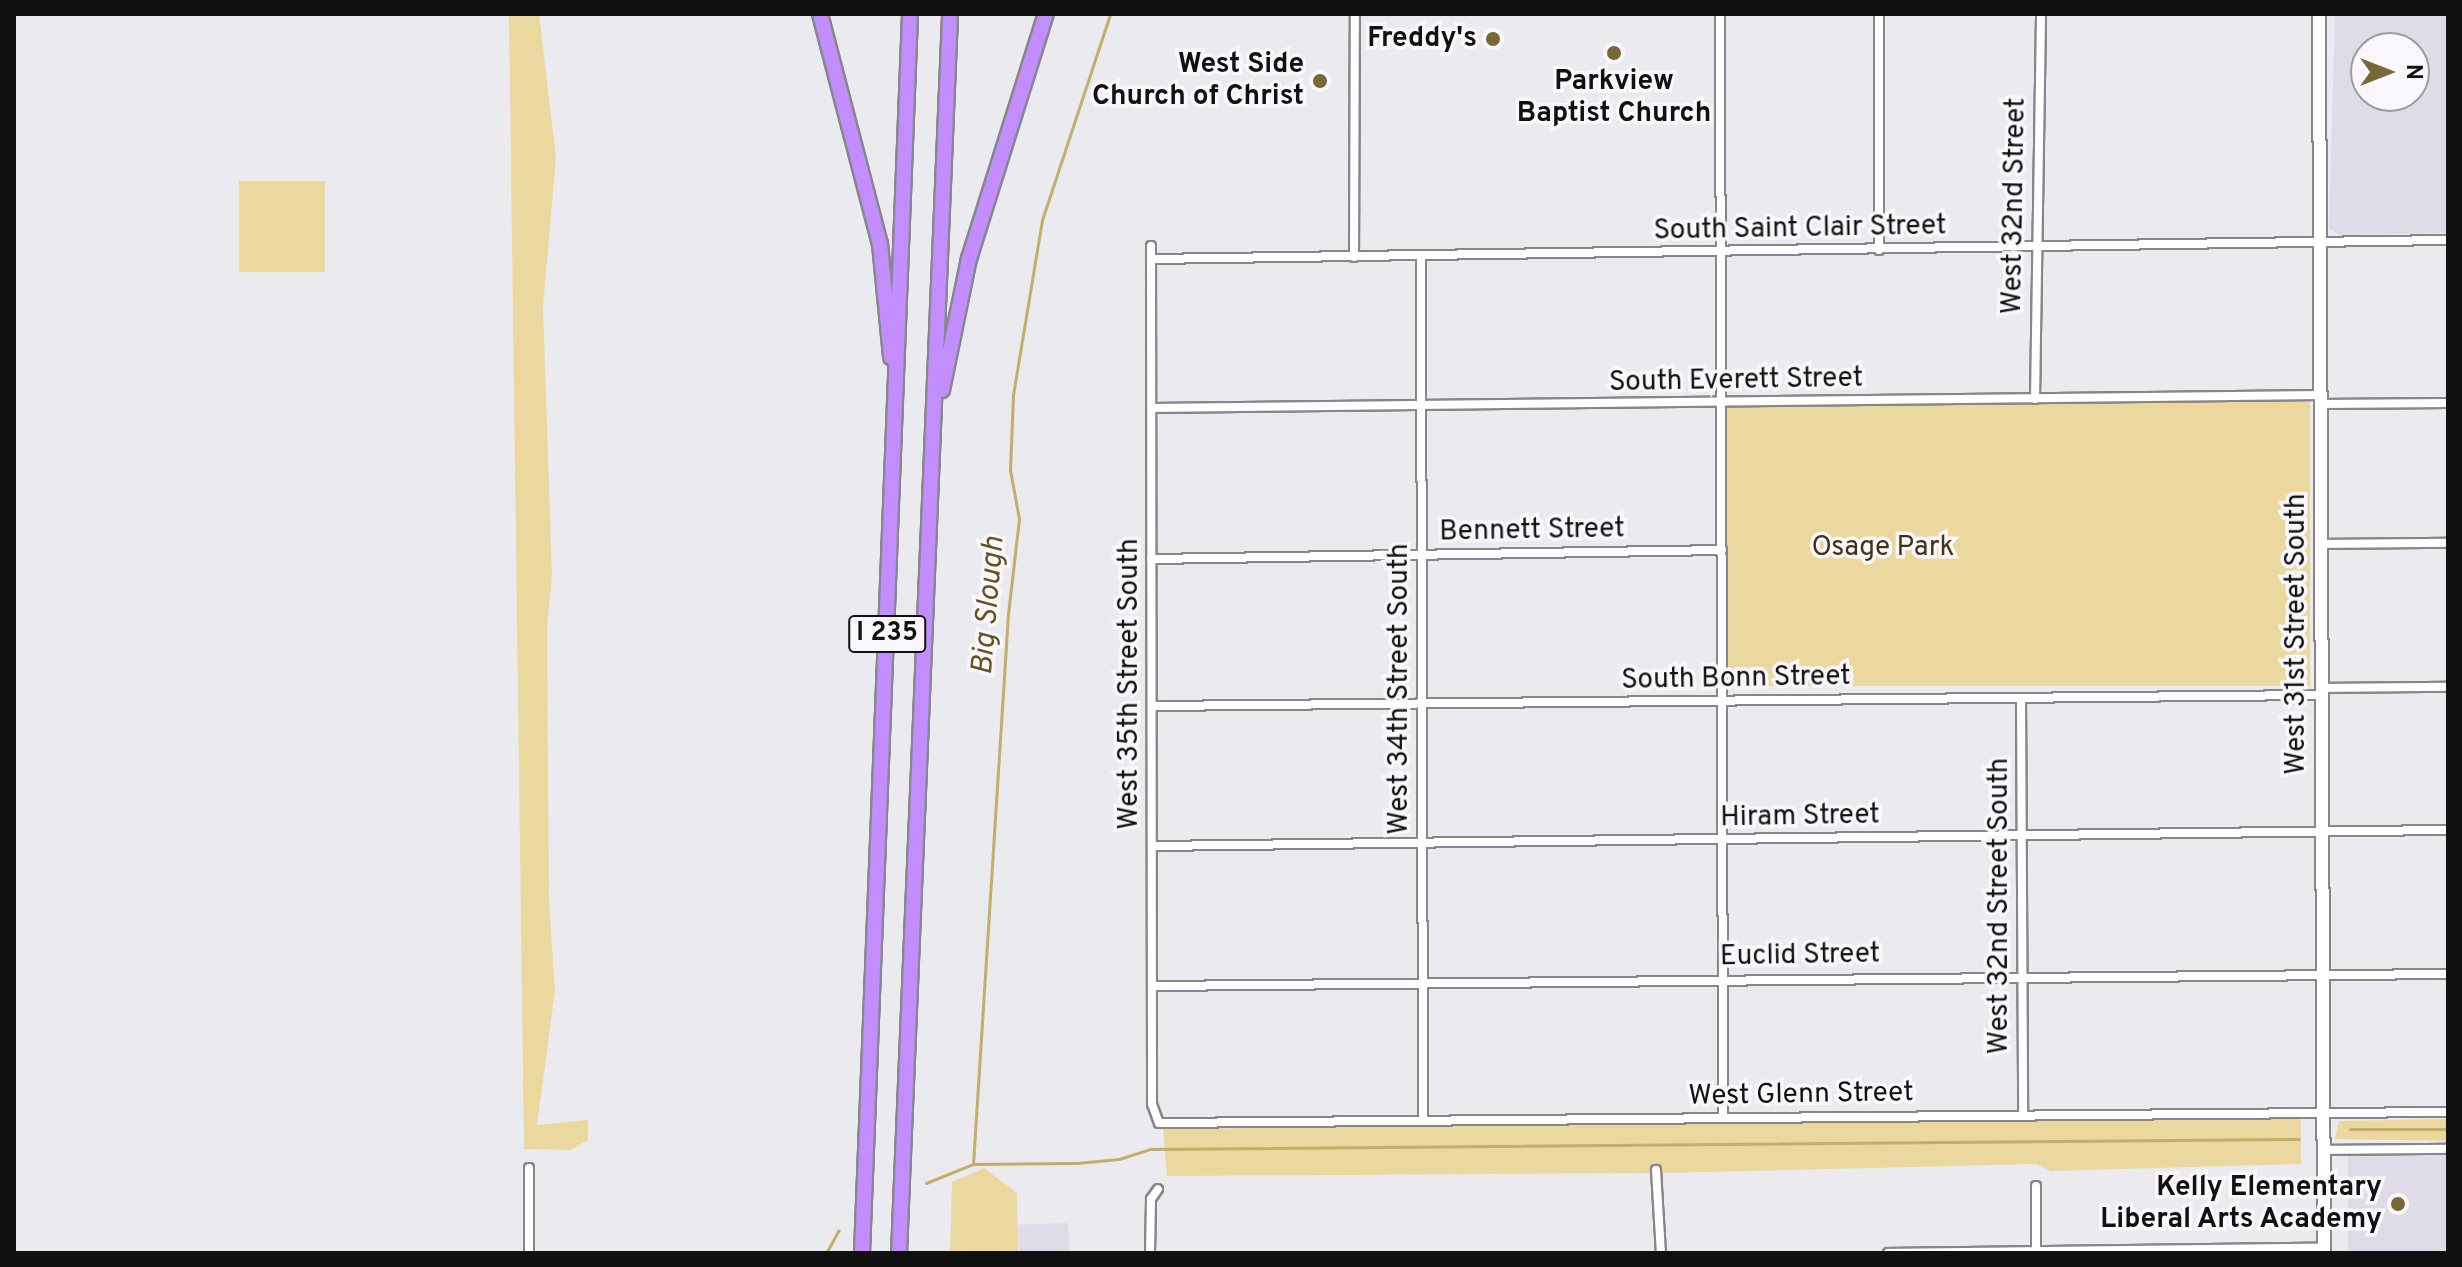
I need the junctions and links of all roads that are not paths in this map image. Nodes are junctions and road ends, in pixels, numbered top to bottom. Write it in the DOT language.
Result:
graph roads {
  1 [pos="820,14"];
  2 [pos="910,14"];
  3 [pos="950,14"];
  4 [pos="1046,14"];
  5 [pos="1355,14"];
  6 [pos="1720,14"];
  7 [pos="1879,14"];
  8 [pos="2041,14"];
  9 [pos="2319,14"];
  10 [pos="2448,240"];
  11 [pos="2320,243"];
  12 [pos="1151,246"];
  13 [pos="2036,248"];
  14 [pos="1879,250"];
  15 [pos="1722,252"];
  16 [pos="1421,256"];
  17 [pos="1354,257"];
  18 [pos="1151,259"];
  19 [pos="2035,399"];
  20 [pos="2320,399"];
  21 [pos="1722,403"];
  22 [pos="2448,403"];
  23 [pos="1421,406"];
  24 [pos="1152,408"];
  25 [pos="896,415"];
  26 [pos="932,454"];
  27 [pos="2448,543"];
  28 [pos="2321,544"];
  29 [pos="1722,550"];
  30 [pos="1422,555"];
  31 [pos="1151,559"];
  32 [pos="2448,687"];
  33 [pos="2321,691"];
  34 [pos="2021,698"];
  35 [pos="1722,701"];
  36 [pos="1422,704"];
  37 [pos="1152,706"];
  38 [pos="2448,830"];
  39 [pos="2322,832"];
  40 [pos="2021,836"];
  41 [pos="1722,840"];
  42 [pos="1423,843"];
  43 [pos="1152,846"];
  44 [pos="2322,974"];
  45 [pos="2448,974"];
  46 [pos="2022,975"];
  47 [pos="1723,979"];
  48 [pos="1422,982"];
  49 [pos="1153,986"];
  50 [pos="2323,1112"];
  51 [pos="2448,1112"];
  52 [pos="2023,1114"];
  53 [pos="1723,1118"];
  54 [pos="1156,1120"];
  55 [pos="1423,1121"];
  56 [pos="2448,1149"];
  57 [pos="2323,1150"];
  58 [pos="529,1168"];
  59 [pos="1656,1170"];
  60 [pos="2036,1186"];
  61 [pos="1158,1189"];
  62 [pos="2324,1250"];
  63 [pos="2036,1252"];
  64 [pos="529,1253"];
  65 [pos="862,1253"];
  66 [pos="899,1253"];
  67 [pos="1150,1253"];
  68 [pos="1661,1253"];
  69 [pos="1888,1253"];
  1 -- 25 [label="highway"];
  2 -- 25 [label="highway, I 235"];
  3 -- 26 [label="highway, I 235"];
  4 -- 26 [label="highway"];
  5 -- 17 [label="street"];
  6 -- 15 [label="street"];
  7 -- 14 [label="street"];
  8 -- 13 [label="street, West 32nd Street"];
  9 -- 11 [label="street, West 31st Street South"];
  10 -- 11 [label="street, South Saint Clair Street"];
  11 -- 13 [label="street, South Saint Clair Street"];
  11 -- 20 [label="street, West 31st Street South"];
  12 -- 18 [label="street, West 35th Street South"];
  13 -- 14 [label="street, South Saint Clair Street"];
  13 -- 19 [label="street, West 32nd Street"];
  14 -- 15 [label="street, South Saint Clair Street"];
  15 -- 16 [label="street, South Saint Clair Street"];
  15 -- 21 [label="street"];
  16 -- 17 [label="street, South Saint Clair Street"];
  16 -- 23 [label="street, West 34th Street South"];
  17 -- 18 [label="street, South Saint Clair Street"];
  18 -- 24 [label="street, West 35th Street South"];
  19 -- 20 [label="street, South Everett Street"];
  19 -- 21 [label="street, South Everett Street"];
  20 -- 22 [label="street, South Everett Street"];
  20 -- 28 [label="street, West 31st Street South"];
  21 -- 23 [label="street, South Everett Street"];
  21 -- 29 [label="street"];
  23 -- 24 [label="street, South Everett Street"];
  23 -- 30 [label="street, West 34th Street South"];
  24 -- 31 [label="street, West 35th Street South"];
  25 -- 65 [label="highway, I 235"];
  26 -- 66 [label="highway, I 235"];
  27 -- 28 [label="street"];
  28 -- 33 [label="street, West 31st Street South"];
  29 -- 30 [label="street, Bennett Street"];
  29 -- 35 [label="street"];
  30 -- 31 [label="street, Bennett Street"];
  30 -- 36 [label="street, West 34th Street South"];
  31 -- 37 [label="street, West 35th Street South"];
  32 -- 33 [label="street, South Bonn Street"];
  33 -- 34 [label="street, South Bonn Street"];
  33 -- 39 [label="street, West 31st Street South"];
  34 -- 35 [label="street, South Bonn Street"];
  34 -- 40 [label="street, West 32nd Street South"];
  35 -- 36 [label="street, South Bonn Street"];
  35 -- 41 [label="street"];
  36 -- 37 [label="street, South Bonn Street"];
  36 -- 42 [label="street, West 34th Street South"];
  37 -- 43 [label="street, West 35th Street South"];
  38 -- 39 [label="street, Hiram Street"];
  39 -- 40 [label="street, Hiram Street"];
  39 -- 44 [label="street, West 31st Street South"];
  40 -- 41 [label="street, Hiram Street"];
  40 -- 46 [label="street, West 32nd Street South"];
  41 -- 42 [label="street, Hiram Street"];
  41 -- 47 [label="street"];
  42 -- 43 [label="street, Hiram Street"];
  42 -- 48 [label="street, West 34th Street South"];
  43 -- 49 [label="street, West 35th Street South"];
  44 -- 45 [label="street, Euclid Street"];
  44 -- 46 [label="street, Euclid Street"];
  44 -- 50 [label="street, West 31st Street South"];
  46 -- 47 [label="street, Euclid Street"];
  46 -- 52 [label="street, West 32nd Street South"];
  47 -- 48 [label="street, Euclid Street"];
  47 -- 53 [label="street"];
  48 -- 49 [label="street, Euclid Street"];
  48 -- 55 [label="street, West 34th Street South"];
  49 -- 54 [label="street, West 35th Street South"];
  50 -- 51 [label="street, West Glenn Street"];
  50 -- 52 [label="street, West Glenn Street"];
  50 -- 57 [label="street, West 31st Street South"];
  52 -- 53 [label="street, West Glenn Street"];
  53 -- 55 [label="street, West Glenn Street"];
  54 -- 55 [label="street, West Glenn Street"];
  56 -- 57 [label="street"];
  57 -- 62 [label="street, West 31st Street South"];
  58 -- 64 [label="street"];
  59 -- 68 [label="street"];
  60 -- 63 [label="street"];
  61 -- 67 [label="street"];
  62 -- 63 [label="street"];
  63 -- 69 [label="street"];
}
